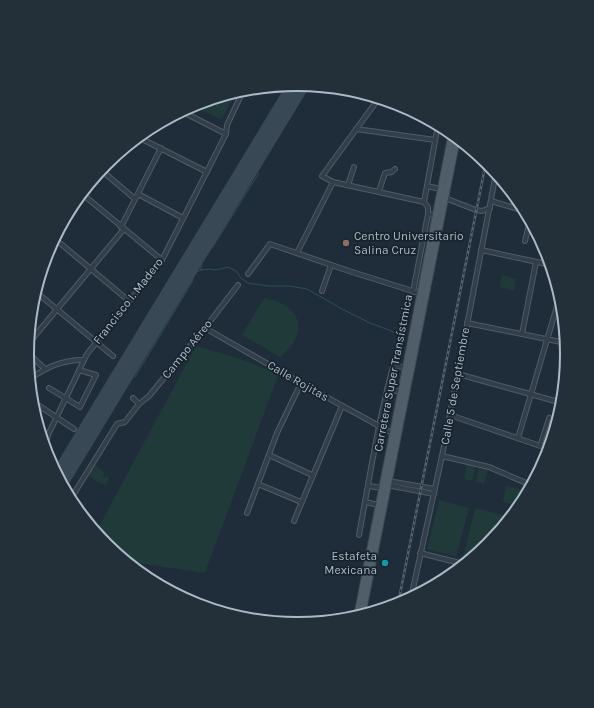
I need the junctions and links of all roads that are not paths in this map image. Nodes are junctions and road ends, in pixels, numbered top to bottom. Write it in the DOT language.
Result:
graph roads {
  1 [pos="240,97"];
  2 [pos="375,103"];
  3 [pos="188,115"];
  4 [pos="356,130"];
  5 [pos="436,131"];
  6 [pos="226,134"];
  7 [pos="144,140"];
  8 [pos="435,140"];
  9 [pos="450,140"];
  10 [pos="457,145"];
  11 [pos="160,148"];
  12 [pos="354,168"];
  13 [pos="394,169"];
  14 [pos="207,172"];
  15 [pos="105,174"];
  16 [pos="333,182"];
  17 [pos="495,182"];
  18 [pos="348,185"];
  19 [pos="427,186"];
  20 [pos="440,189"];
  21 [pos="379,191"];
  22 [pos="138,194"];
  23 [pos="86,197"];
  24 [pos="445,198"];
  25 [pos="135,200"];
  26 [pos="491,201"];
  27 [pos="424,202"];
  28 [pos="490,208"];
  29 [pos="516,208"];
  30 [pos="428,214"];
  31 [pos="439,216"];
  32 [pos="183,218"];
  33 [pos="123,228"];
  34 [pos="528,229"];
  35 [pos="526,241"];
  36 [pos="59,242"];
  37 [pos="481,250"];
  38 [pos="296,253"];
  39 [pos="162,260"];
  40 [pos="536,262"];
  41 [pos="544,263"];
  42 [pos="331,265"];
  43 [pos="91,269"];
  44 [pos="248,274"];
  45 [pos="238,284"];
  46 [pos="322,291"];
  47 [pos="413,292"];
  48 [pos="423,295"];
  49 [pos="41,296"];
  50 [pos="129,301"];
  51 [pos="57,309"];
  52 [pos="556,309"];
  53 [pos="467,323"];
  54 [pos="205,328"];
  55 [pos="522,334"];
  56 [pos="35,335"];
  57 [pos="547,339"];
  58 [pos="96,341"];
  59 [pos="559,342"];
  60 [pos="113,356"];
  61 [pos="396,356"];
  62 [pos="34,359"];
  63 [pos="83,360"];
  64 [pos="393,366"];
  65 [pos="406,367"];
  66 [pos="45,369"];
  67 [pos="79,370"];
  68 [pos="458,374"];
  69 [pos="35,375"];
  70 [pos="301,383"];
  71 [pos="49,388"];
  72 [pos="387,389"];
  73 [pos="401,392"];
  74 [pos="531,395"];
  75 [pos="66,398"];
  76 [pos="133,398"];
  77 [pos="556,401"];
  78 [pos="139,404"];
  79 [pos="39,406"];
  80 [pos="342,406"];
  81 [pos="450,415"];
  82 [pos="56,418"];
  83 [pos="552,420"];
  84 [pos="379,426"];
  85 [pos="74,429"];
  86 [pos="392,433"];
  87 [pos="47,437"];
  88 [pos="518,438"];
  89 [pos="540,445"];
  90 [pos="543,446"];
  91 [pos="269,455"];
  92 [pos="442,456"];
  93 [pos="312,475"];
  94 [pos="527,483"];
  95 [pos="258,484"];
  96 [pos="385,484"];
  97 [pos="369,486"];
  98 [pos="434,492"];
  99 [pos="74,493"];
  100 [pos="301,502"];
  101 [pos="365,502"];
  102 [pos="379,505"];
  103 [pos="248,512"];
  104 [pos="294,521"];
  105 [pos="359,535"];
  106 [pos="420,553"];
  107 [pos="458,562"];
  108 [pos="413,590"];
  109 [pos="363,608"];
  110 [pos="358,610"];
  1 -- 6 [label="street, Francisco I. Madero"];
  2 -- 4 [label="street"];
  3 -- 6 [label="street"];
  4 -- 8 [label="street"];
  4 -- 16 [label="street"];
  5 -- 8 [label="street"];
  6 -- 14 [label="street, Francisco I. Madero"];
  7 -- 11 [label="street"];
  8 -- 19 [label="street"];
  9 -- 20 [label="main road, Carretera Super Transístmica"];
  10 -- 24 [label="main road, Carretera Super Transístmica"];
  11 -- 14 [label="street"];
  11 -- 22 [label="street"];
  12 -- 18 [label="street"];
  13 -- 21 [label="street"];
  14 -- 32 [label="street, Francisco I. Madero"];
  15 -- 25 [label="street"];
  16 -- 18 [label="street"];
  16 -- 38 [label="street"];
  17 -- 26 [label="street, Calle 5 de Septiembre"];
  18 -- 21 [label="street"];
  19 -- 20 [label="street"];
  19 -- 27 [label="street"];
  20 -- 31 [label="main road, Carretera Super Transístmica"];
  21 -- 27 [label="street"];
  22 -- 25 [label="street"];
  22 -- 32 [label="street"];
  23 -- 33 [label="street"];
  24 -- 28 [label="street"];
  24 -- 31 [label="main road, Carretera Super Transístmica"];
  25 -- 33 [label="street"];
  26 -- 28 [label="street, Calle 5 de Septiembre"];
  26 -- 29 [label="street"];
  27 -- 30 [label="street"];
  28 -- 37 [label="street, Calle 5 de Septiembre"];
  30 -- 31 [label="street"];
  30 -- 47 [label="street"];
  31 -- 48 [label="main road, Carretera Super Transístmica"];
  32 -- 39 [label="street, Francisco I. Madero"];
  33 -- 39 [label="street"];
  33 -- 43 [label="street"];
  34 -- 35 [label="street"];
  36 -- 43 [label="street"];
  37 -- 40 [label="street"];
  37 -- 53 [label="street, Calle 5 de Septiembre"];
  38 -- 42 [label="street"];
  38 -- 44 [label="street"];
  39 -- 50 [label="street, Francisco I. Madero"];
  40 -- 41 [label="street"];
  40 -- 55 [label="street"];
  42 -- 46 [label="street"];
  42 -- 47 [label="street"];
  43 -- 50 [label="street"];
  43 -- 51 [label="street"];
  45 -- 54 [label="street, Campo Aéreo"];
  47 -- 48 [label="street"];
  48 -- 65 [label="main road, Carretera Super Transístmica"];
  48 -- 96 [label="main road, Carretera Super Transístmica"];
  49 -- 51 [label="street"];
  50 -- 58 [label="street, Francisco I. Madero"];
  51 -- 56 [label="street"];
  51 -- 58 [label="street"];
  52 -- 57 [label="street"];
  53 -- 55 [label="street"];
  53 -- 68 [label="street, Calle 5 de Septiembre"];
  54 -- 70 [label="street, Calle Rojitas"];
  54 -- 78 [label="street, Campo Aéreo"];
  55 -- 57 [label="street"];
  57 -- 59 [label="street"];
  57 -- 74 [label="street"];
  58 -- 60 [label="street"];
  58 -- 63 [label="street, Francisco I. Madero"];
  61 -- 64 [label="street"];
  62 -- 66 [label="street"];
  63 -- 66 [label="street"];
  63 -- 67 [label="street, Francisco I. Madero"];
  64 -- 65 [label="street"];
  64 -- 72 [label="street"];
  65 -- 73 [label="main road, Carretera Super Transístmica"];
  66 -- 69 [label="street"];
  67 -- 75 [label="street, Francisco I. Madero"];
  67 -- 75 [label="street"];
  68 -- 74 [label="street"];
  68 -- 81 [label="street, Calle 5 de Septiembre"];
  70 -- 80 [label="street, Calle Rojitas"];
  70 -- 91 [label="street"];
  71 -- 75 [label="street"];
  72 -- 73 [label="street"];
  72 -- 84 [label="street"];
  73 -- 86 [label="main road, Carretera Super Transístmica"];
  74 -- 77 [label="street"];
  74 -- 88 [label="street"];
  75 -- 82 [label="street, Francisco I. Madero"];
  76 -- 78 [label="street"];
  78 -- 99 [label="street, Campo Aéreo"];
  79 -- 82 [label="street"];
  80 -- 84 [label="street, Calle Rojitas"];
  80 -- 93 [label="street"];
  81 -- 88 [label="street"];
  81 -- 92 [label="street, Calle 5 de Septiembre"];
  82 -- 85 [label="street"];
  82 -- 87 [label="street, Francisco I. Madero"];
  83 -- 89 [label="street"];
  84 -- 86 [label="street, Calle Rojitas"];
  84 -- 97 [label="street"];
  86 -- 96 [label="main road, Carretera Super Transístmica"];
  88 -- 89 [label="street"];
  89 -- 90 [label="street"];
  91 -- 93 [label="street"];
  91 -- 95 [label="street"];
  92 -- 94 [label="street"];
  92 -- 98 [label="street, Calle 5 de Septiembre"];
  93 -- 100 [label="street"];
  95 -- 100 [label="street"];
  95 -- 103 [label="street"];
  96 -- 97 [label="street"];
  96 -- 98 [label="street"];
  96 -- 102 [label="main road, Carretera Super Transístmica"];
  96 -- 109 [label="main road"];
  97 -- 101 [label="street"];
  98 -- 106 [label="street, Calle 5 de Septiembre"];
  100 -- 104 [label="street"];
  101 -- 102 [label="street"];
  101 -- 105 [label="street"];
  102 -- 110 [label="main road, Carretera Super Transístmica"];
  106 -- 107 [label="street"];
  106 -- 108 [label="street, Calle 5 de Septiembre"];
}
